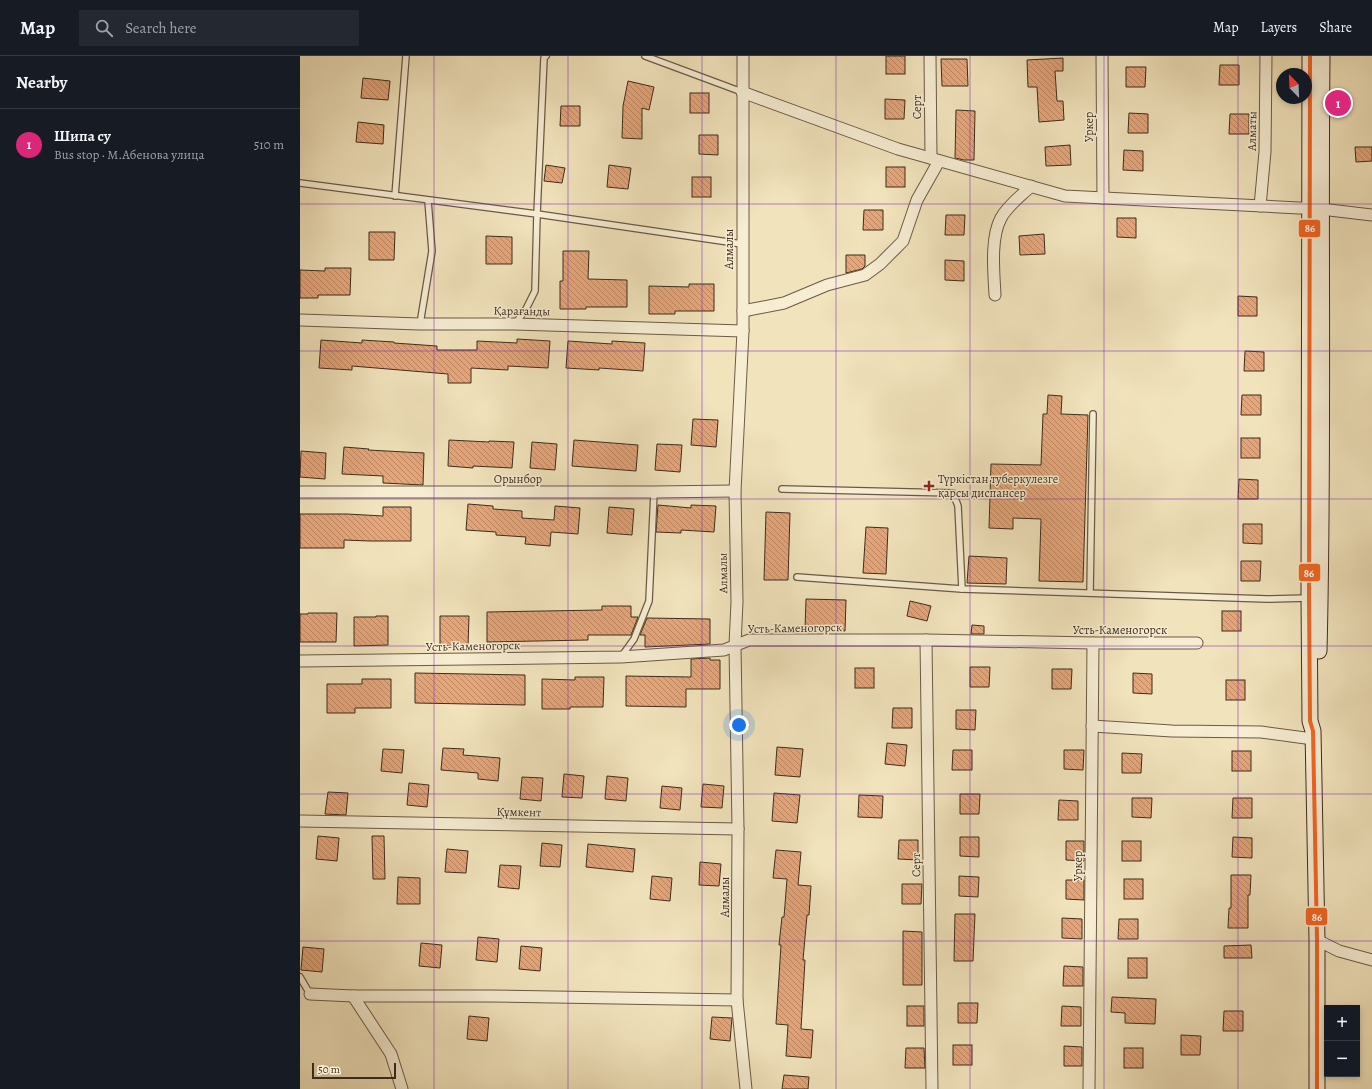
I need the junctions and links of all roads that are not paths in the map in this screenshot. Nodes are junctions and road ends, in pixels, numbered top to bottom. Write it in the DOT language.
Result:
graph roads {
  1 [pos="406,56"];
  2 [pos="546,56"];
  3 [pos="645,56"];
  4 [pos="743,56"];
  5 [pos="930,56"];
  6 [pos="1102,56"];
  7 [pos="1266,56"];
  8 [pos="1310,56"];
  9 [pos="1322,56"];
  10 [pos="742,92"];
  11 [pos="935,159"];
  12 [pos="300,183"];
  13 [pos="1031,186"];
  14 [pos="395,196"];
  15 [pos="1103,198"];
  16 [pos="428,201"];
  17 [pos="1260,206"];
  18 [pos="1316,209"];
  19 [pos="537,214"];
  20 [pos="1372,215"];
  21 [pos="742,244"];
  22 [pos="995,295"];
  23 [pos="743,311"];
  24 [pos="1316,316"];
  25 [pos="300,320"];
  26 [pos="420,324"];
  27 [pos="515,324"];
  28 [pos="743,331"];
  29 [pos="1093,414"];
  30 [pos="782,489"];
  31 [pos="735,491"];
  32 [pos="300,492"];
  33 [pos="654,492"];
  34 [pos="797,577"];
  35 [pos="962,589"];
  36 [pos="1090,593"];
  37 [pos="1308,598"];
  38 [pos="926,640"];
  39 [pos="1197,643"];
  40 [pos="1093,644"];
  41 [pos="735,645"];
  42 [pos="621,657"];
  43 [pos="300,661"];
  44 [pos="1092,726"];
  45 [pos="1313,735"];
  46 [pos="300,821"];
  47 [pos="738,828"];
  48 [pos="1317,940"];
  49 [pos="1372,960"];
  50 [pos="300,977"];
  51 [pos="310,994"];
  52 [pos="353,996"];
  53 [pos="737,1000"];
  54 [pos="402,1089"];
  55 [pos="746,1089"];
  56 [pos="932,1089"];
  57 [pos="1089,1089"];
  58 [pos="1317,1089"];
  1 -- 14 [label="lane"];
  2 -- 19 [label="lane"];
  3 -- 10 [label="lane"];
  4 -- 10 [label="street, Алмалы"];
  5 -- 11 [label="street, Серт"];
  6 -- 15 [label="street, Уркер"];
  7 -- 17 [label="street, Алматы"];
  8 -- 18 [label="main road"];
  9 -- 18 [label="main road"];
  10 -- 11 [label="street"];
  10 -- 21 [label="street, Алмалы"];
  11 -- 13 [label="street"];
  11 -- 23 [label="street"];
  12 -- 14 [label="lane"];
  13 -- 15 [label="street"];
  13 -- 22 [label="street"];
  14 -- 16 [label="lane"];
  15 -- 17 [label="street"];
  16 -- 19 [label="lane"];
  16 -- 26 [label="lane"];
  17 -- 18 [label="street"];
  18 -- 20 [label="street"];
  18 -- 24 [label="main road"];
  19 -- 21 [label="lane"];
  19 -- 27 [label="lane"];
  21 -- 23 [label="street, Алмалы"];
  23 -- 28 [label="street, Алмалы"];
  24 -- 37 [label="main road"];
  24 -- 45 [label="main road"];
  25 -- 26 [label="street, Қарағанды"];
  26 -- 27 [label="street, Қарағанды"];
  27 -- 28 [label="street, Қарағанды"];
  28 -- 31 [label="street, Алмалы"];
  29 -- 36 [label="lane"];
  30 -- 35 [label="lane"];
  31 -- 33 [label="street, Орынбор"];
  31 -- 41 [label="street, Алмалы"];
  32 -- 33 [label="street, Орынбор"];
  33 -- 42 [label="lane"];
  34 -- 35 [label="lane"];
  35 -- 36 [label="lane"];
  36 -- 37 [label="lane"];
  37 -- 45 [label="main road"];
  38 -- 40 [label="street, Усть-Каменогорск"];
  38 -- 41 [label="street, Усть-Каменогорск"];
  38 -- 56 [label="street, Серт"];
  39 -- 40 [label="street, Усть-Каменогорск"];
  40 -- 44 [label="street, Уркер"];
  41 -- 42 [label="street, Усть-Каменогорск"];
  41 -- 47 [label="street, Алмалы"];
  42 -- 43 [label="street, Усть-Каменогорск"];
  44 -- 45 [label="street"];
  44 -- 57 [label="street, Уркер"];
  45 -- 48 [label="main road"];
  46 -- 47 [label="street, Құмкент"];
  47 -- 53 [label="street, Алмалы"];
  48 -- 49 [label="street"];
  48 -- 58 [label="main road"];
  50 -- 51 [label="lane"];
  51 -- 52 [label="street"];
  52 -- 53 [label="street"];
  52 -- 54 [label="street"];
  53 -- 55 [label="street, Алмалы"];
}
